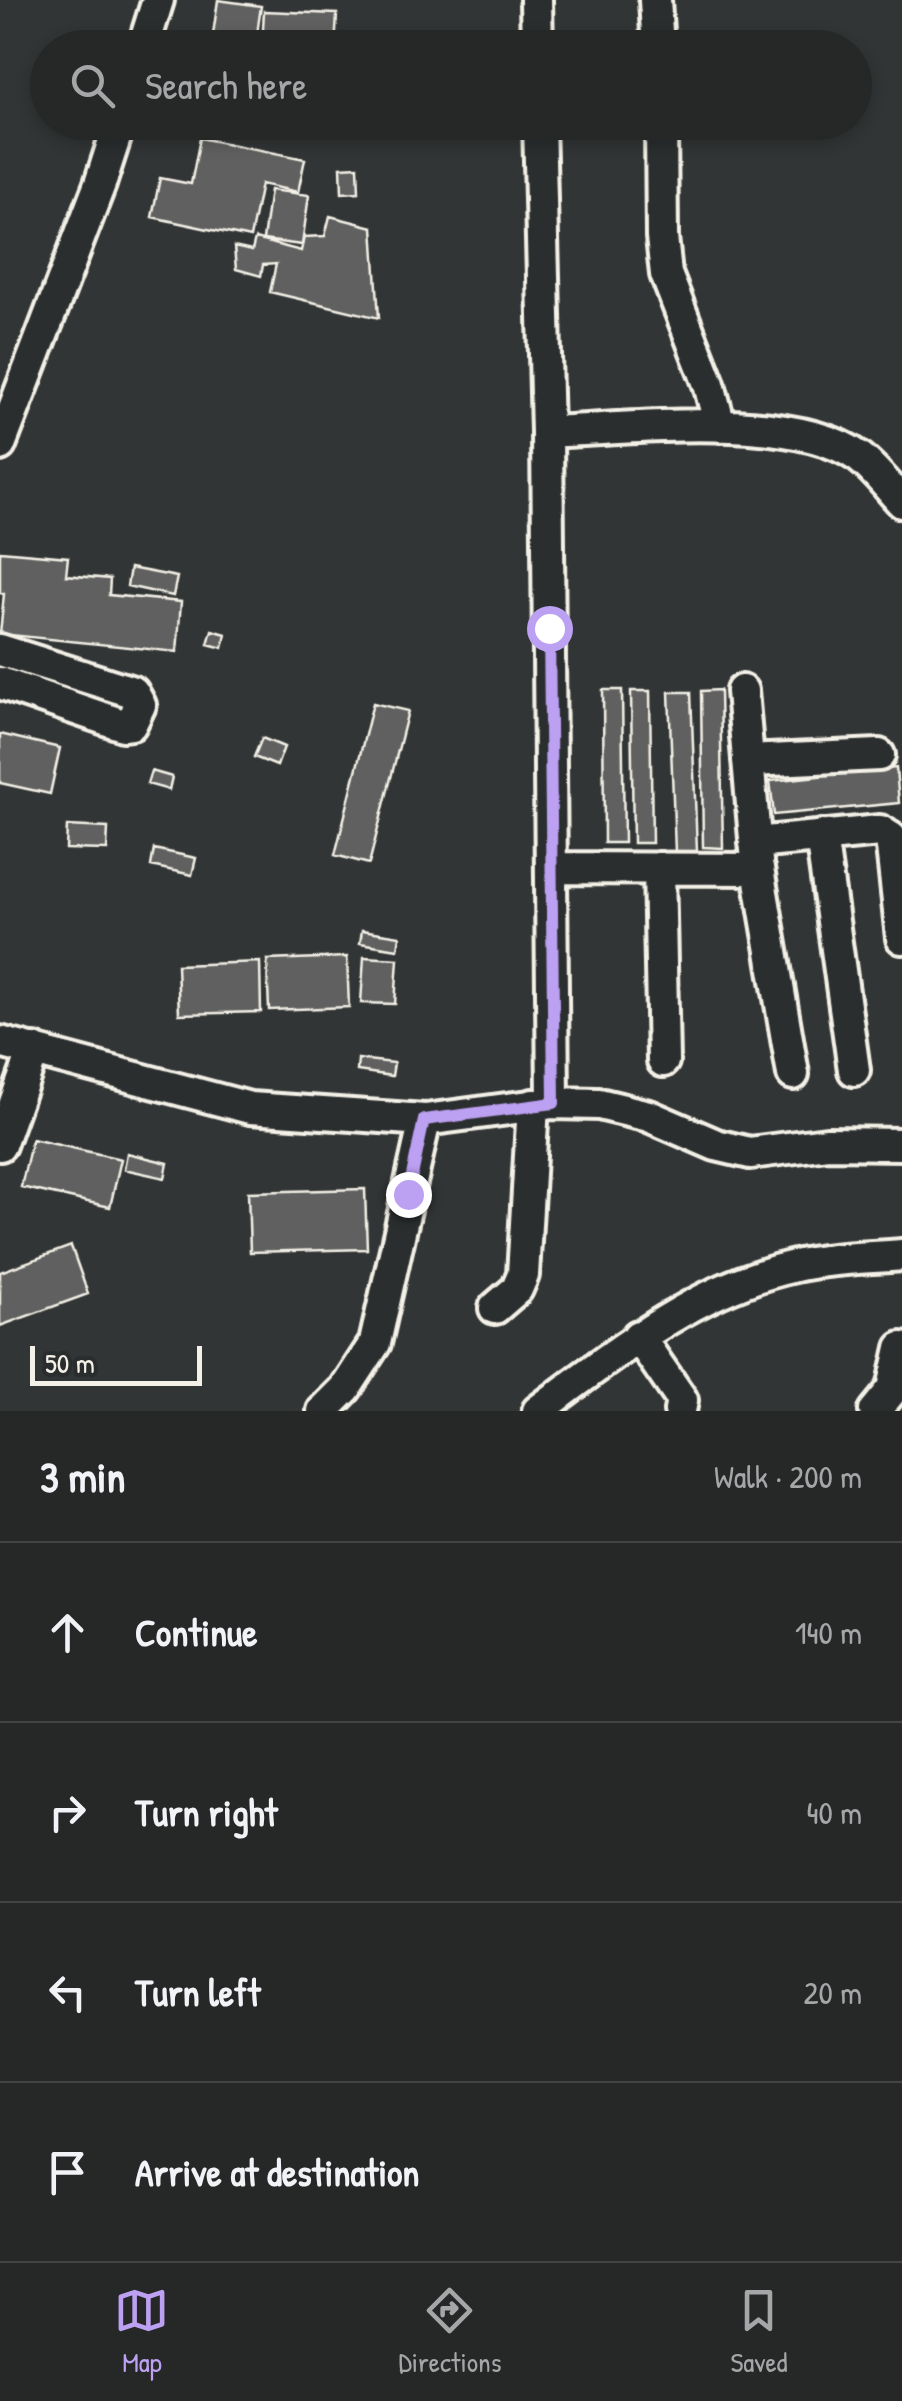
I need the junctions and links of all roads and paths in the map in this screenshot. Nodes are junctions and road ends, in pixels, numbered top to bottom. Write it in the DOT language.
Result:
graph roads {
  1 [pos="158,0"];
  2 [pos="536,0"];
  3 [pos="655,0"];
  4 [pos="149,30"];
  5 [pos="537,30"];
  6 [pos="657,30"];
  7 [pos="114,140"];
  8 [pos="539,140"];
  9 [pos="661,140"];
  10 [pos="720,426"];
  11 [pos="546,432"];
  12 [pos="0,445"];
  13 [pos="902,502"];
  14 [pos="0,650"];
  15 [pos="0,683"];
  16 [pos="742,691"];
  17 [pos="879,755"];
  18 [pos="748,761"];
  19 [pos="820,836"];
  20 [pos="756,856"];
  21 [pos="551,868"];
  22 [pos="659,868"];
  23 [pos="902,938"];
  24 [pos="0,1042"];
  25 [pos="34,1050"];
  26 [pos="663,1061"];
  27 [pos="854,1070"];
  28 [pos="793,1074"];
  29 [pos="543,1104"];
  30 [pos="424,1120"];
  31 [pos="902,1144"];
  32 [pos="0,1146"];
  33 [pos="902,1256"];
  34 [pos="495,1308"];
  35 [pos="638,1336"];
  36 [pos="902,1348"];
  37 [pos="890,1396"];
  38 [pos="323,1411"];
  39 [pos="538,1411"];
  40 [pos="680,1411"];
  1 -- 4 [label="street"];
  2 -- 5 [label="street"];
  3 -- 6 [label="street"];
  7 -- 12 [label="street"];
  8 -- 11 [label="street"];
  9 -- 10 [label="street"];
  10 -- 11 [label="street"];
  10 -- 13 [label="street"];
  11 -- 21 [label="street"];
  14 -- 15 [label="street"];
  16 -- 18 [label="street"];
  17 -- 18 [label="street"];
  18 -- 20 [label="street"];
  19 -- 20 [label="street"];
  19 -- 23 [label="street"];
  19 -- 27 [label="street"];
  20 -- 22 [label="street"];
  20 -- 28 [label="street"];
  21 -- 22 [label="street"];
  21 -- 29 [label="street"];
  22 -- 26 [label="street"];
  24 -- 25 [label="street"];
  25 -- 30 [label="street"];
  25 -- 32 [label="street"];
  29 -- 30 [label="street"];
  29 -- 31 [label="street"];
  29 -- 34 [label="street"];
  30 -- 38 [label="street"];
  33 -- 35 [label="street"];
  35 -- 39 [label="street"];
  35 -- 40 [label="street"];
  36 -- 37 [label="street"];
}
